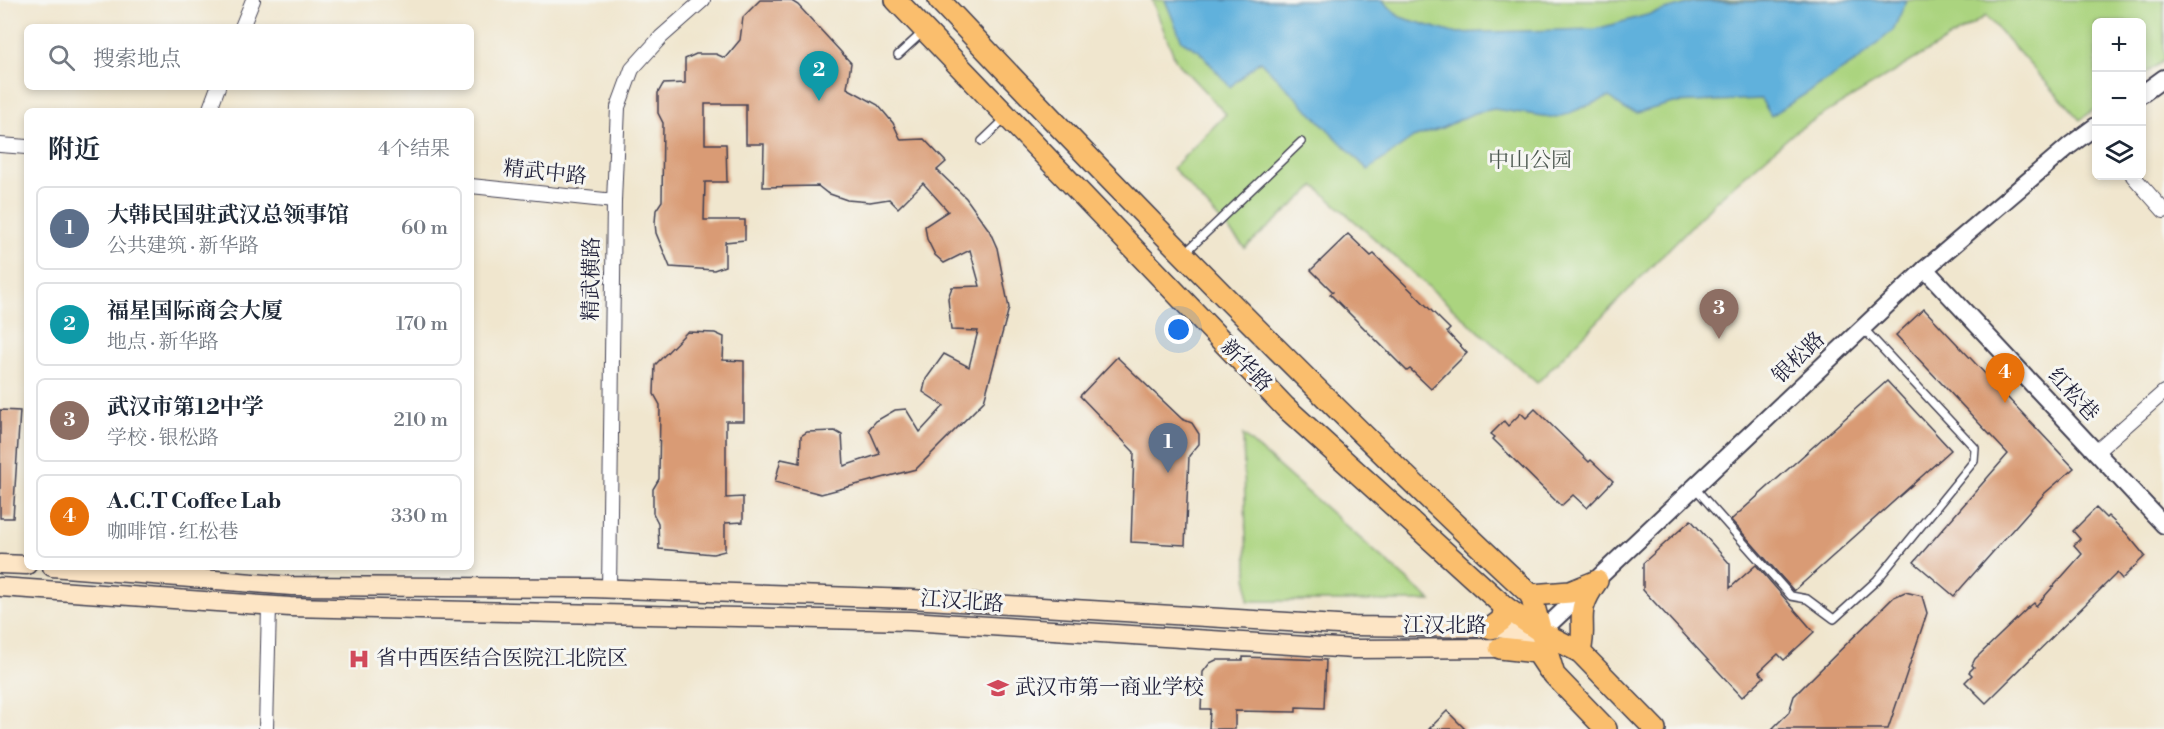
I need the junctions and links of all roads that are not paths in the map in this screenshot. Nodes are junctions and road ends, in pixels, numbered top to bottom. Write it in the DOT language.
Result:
graph roads {
  1 [pos="253,0"];
  2 [pos="703,0"];
  3 [pos="896,0"];
  4 [pos="939,0"];
  5 [pos="244,24"];
  6 [pos="924,30"];
  7 [pos="898,55"];
  8 [pos="2164,78"];
  9 [pos="217,90"];
  10 [pos="2146,91"];
  11 [pos="210,108"];
  12 [pos="1006,117"];
  13 [pos="2092,132"];
  14 [pos="982,141"];
  15 [pos="1301,142"];
  16 [pos="0,145"];
  17 [pos="24,147"];
  18 [pos="2137,180"];
  19 [pos="474,186"];
  20 [pos="614,201"];
  21 [pos="2164,211"];
  22 [pos="1183,255"];
  23 [pos="1925,269"];
  24 [pos="1863,328"];
  25 [pos="2164,392"];
  26 [pos="2096,452"];
  27 [pos="1695,488"];
  28 [pos="2164,525"];
  29 [pos="0,564"];
  30 [pos="24,565"];
  31 [pos="126,570"];
  32 [pos="176,572"];
  33 [pos="1597,581"];
  34 [pos="0,587"];
  35 [pos="609,590"];
  36 [pos="1531,595"];
  37 [pos="269,606"];
  38 [pos="1505,607"];
  39 [pos="1491,628"];
  40 [pos="1541,632"];
  41 [pos="1500,648"];
  42 [pos="1580,652"];
  43 [pos="1554,675"];
  44 [pos="266,729"];
  45 [pos="1606,729"];
  46 [pos="1655,729"];
  1 -- 5 [label="street"];
  2 -- 20 [label="street, 精武横路"];
  3 -- 6 [label="main road, 新华路"];
  4 -- 22 [label="main road, 新华路"];
  6 -- 7 [label="lane"];
  6 -- 12 [label="main road, 新华路"];
  8 -- 10 [label="street"];
  9 -- 11 [label="street"];
  12 -- 14 [label="lane"];
  12 -- 38 [label="main road, 新华路"];
  13 -- 23 [label="street, 银松路"];
  15 -- 22 [label="lane"];
  16 -- 17 [label="street"];
  18 -- 21 [label="street"];
  19 -- 20 [label="street, 精武中路"];
  20 -- 35 [label="street, 精武横路"];
  22 -- 36 [label="main road, 新华路"];
  23 -- 24 [label="street, 银松路"];
  23 -- 26 [label="street, 红松巷"];
  24 -- 27 [label="street, 银松路"];
  24 -- 27 [label="lane"];
  25 -- 26 [label="street"];
  26 -- 28 [label="street, 红松巷"];
  27 -- 33 [label="street, 银松路"];
  29 -- 30 [label="main road"];
  31 -- 32 [label="main road, 江汉北路"];
  32 -- 35 [label="main road, 江汉北路"];
  33 -- 36 [label="main road"];
  33 -- 40 [label="street, 银松路"];
  33 -- 42 [label="main road"];
  34 -- 37 [label="main road, 江汉北路"];
  35 -- 39 [label="main road, 江汉北路"];
  36 -- 40 [label="main road"];
  37 -- 41 [label="main road, 江汉北路"];
  37 -- 44 [label="street"];
  38 -- 39 [label="main road"];
  38 -- 40 [label="main road, 新华路"];
  39 -- 40 [label="main road, 江汉北路"];
  40 -- 41 [label="main road, 江汉北路"];
  40 -- 42 [label="main road, 新华路"];
  40 -- 43 [label="main road"];
  41 -- 43 [label="main road"];
  42 -- 46 [label="main road, 新华路"];
  43 -- 45 [label="main road"];
}
